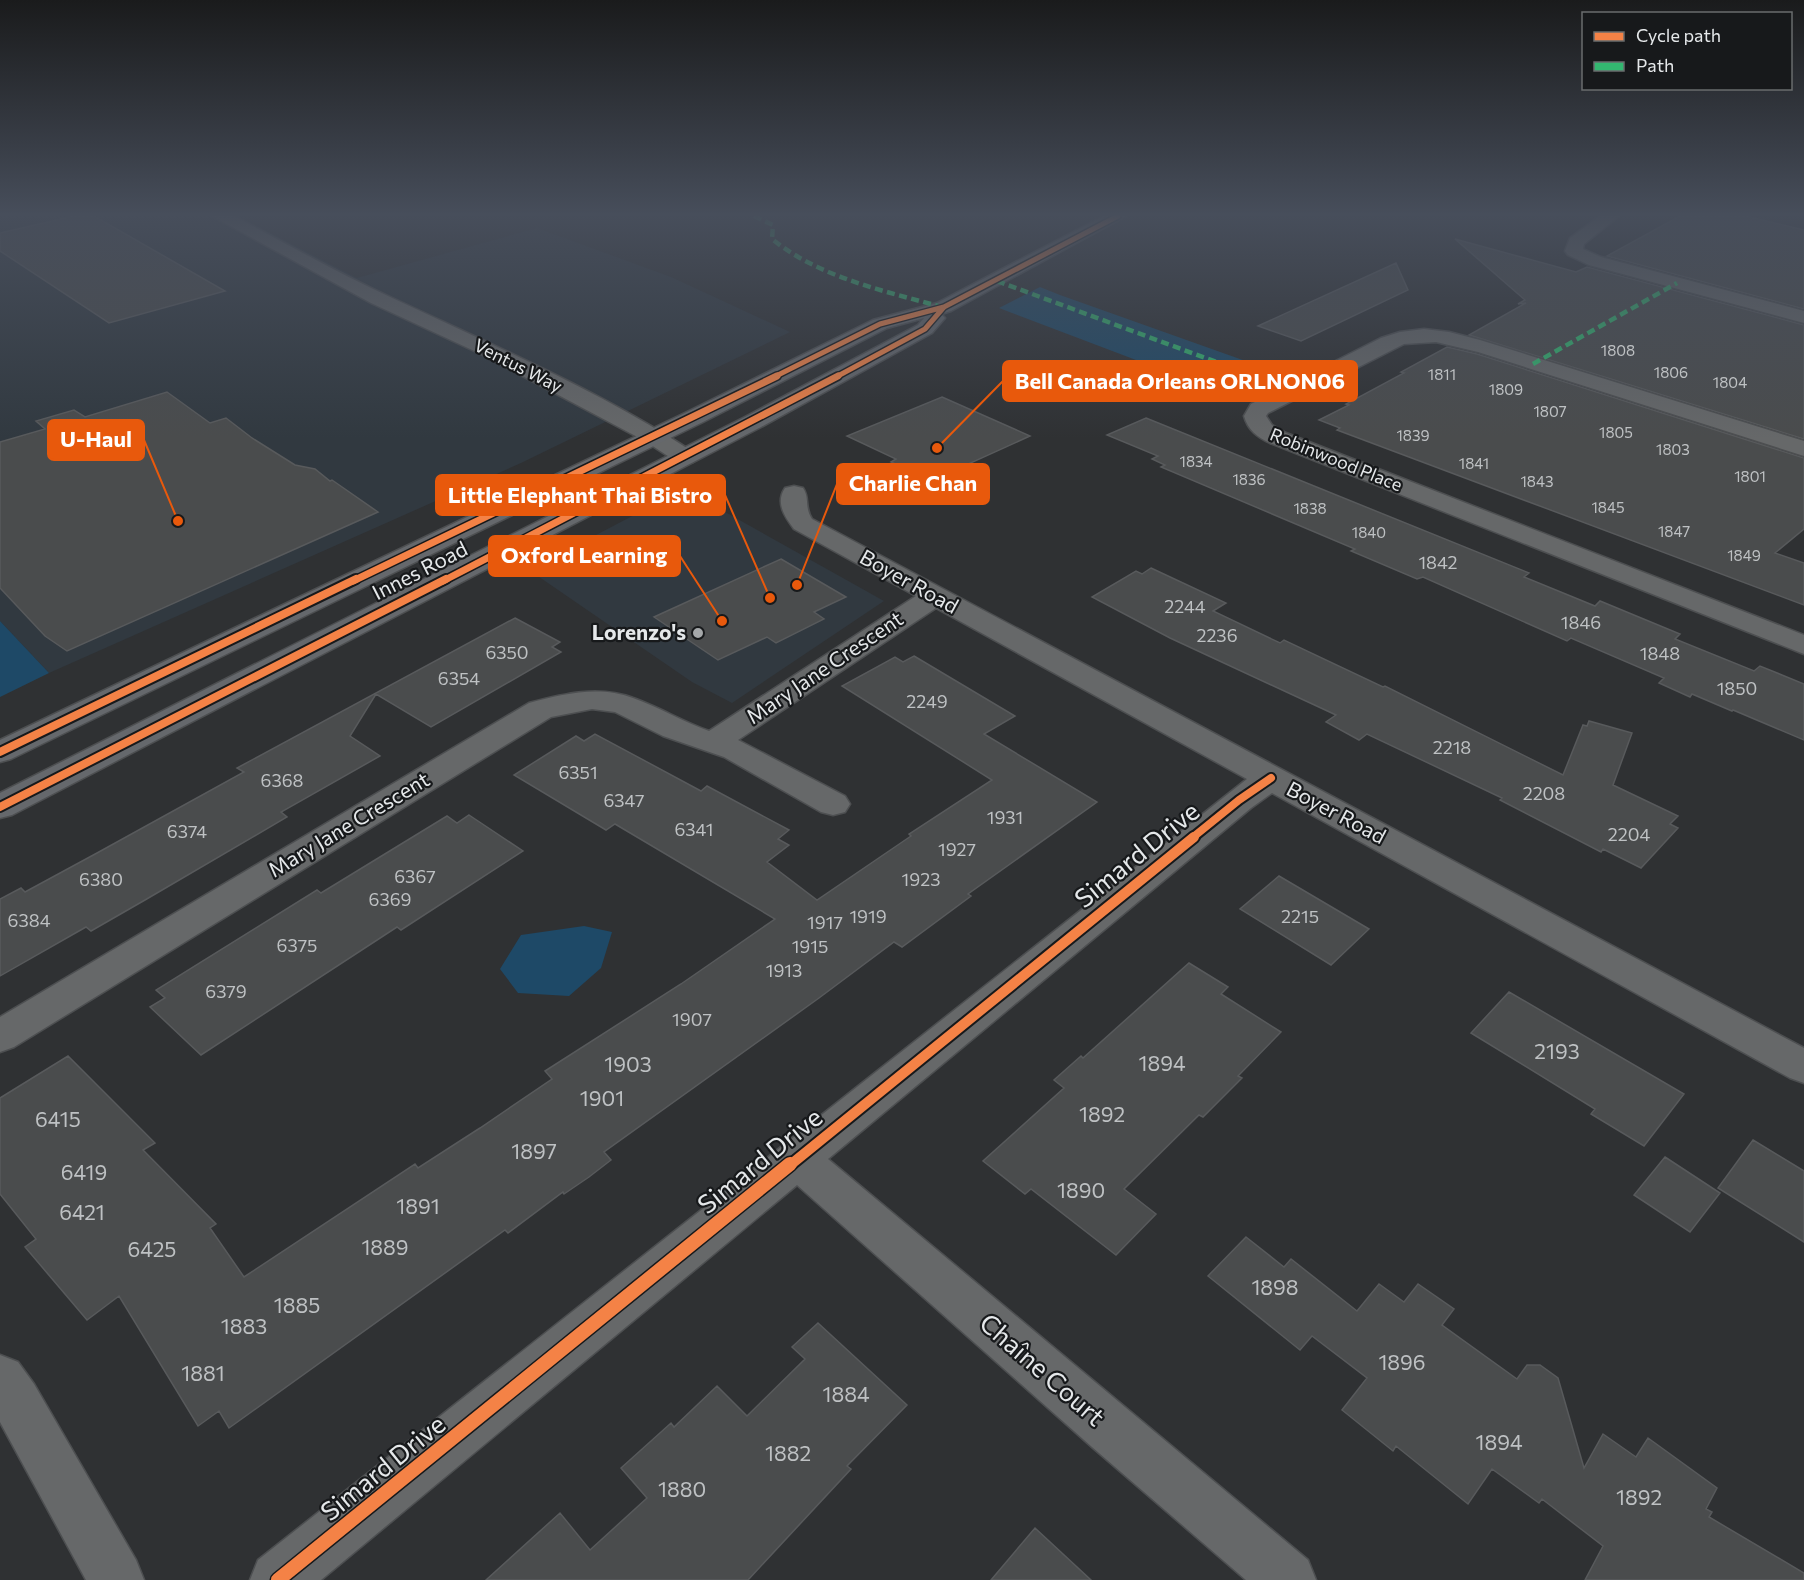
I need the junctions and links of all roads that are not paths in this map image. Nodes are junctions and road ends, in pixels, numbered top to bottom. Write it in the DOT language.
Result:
graph roads {
  1 [pos="360,290"];
  2 [pos="977,290"];
  3 [pos="1702,290"];
  4 [pos="944,307"];
  5 [pos="1804,317"];
  6 [pos="653,436"];
  7 [pos="1804,449"];
  8 [pos="685,457"];
  9 [pos="794,494"];
  10 [pos="936,596"];
  11 [pos="1804,645"];
  12 [pos="715,741"];
  13 [pos="0,752"];
  14 [pos="1271,778"];
  15 [pos="832,804"];
  16 [pos="0,807"];
  17 [pos="0,1036"];
  18 [pos="1804,1067"];
  19 [pos="797,1158"];
  20 [pos="0,1379"];
  21 [pos="116,1580"];
  22 [pos="278,1580"];
  23 [pos="1288,1580"];
  1 -- 6 [label="street, Ventus Way"];
  2 -- 4 [label="main road, Innes Road"];
  3 -- 5 [label="street"];
  4 -- 6 [label="main road, Innes Road"];
  4 -- 8 [label="main road, Innes Road"];
  6 -- 8 [label="street, Ventus Way"];
  6 -- 13 [label="main road, Innes Road"];
  7 -- 11 [label="street, Robinwood Place"];
  8 -- 16 [label="main road, Innes Road"];
  9 -- 10 [label="street, Boyer Road"];
  10 -- 12 [label="street, Mary Jane Crescent"];
  10 -- 14 [label="street, Boyer Road"];
  12 -- 15 [label="street, Mary Jane Crescent"];
  12 -- 17 [label="street, Mary Jane Crescent"];
  14 -- 18 [label="street, Boyer Road"];
  14 -- 19 [label="street, Simard Drive"];
  19 -- 22 [label="street, Simard Drive"];
  19 -- 23 [label="street, Chaîne Court"];
  20 -- 21 [label="street"];
}
